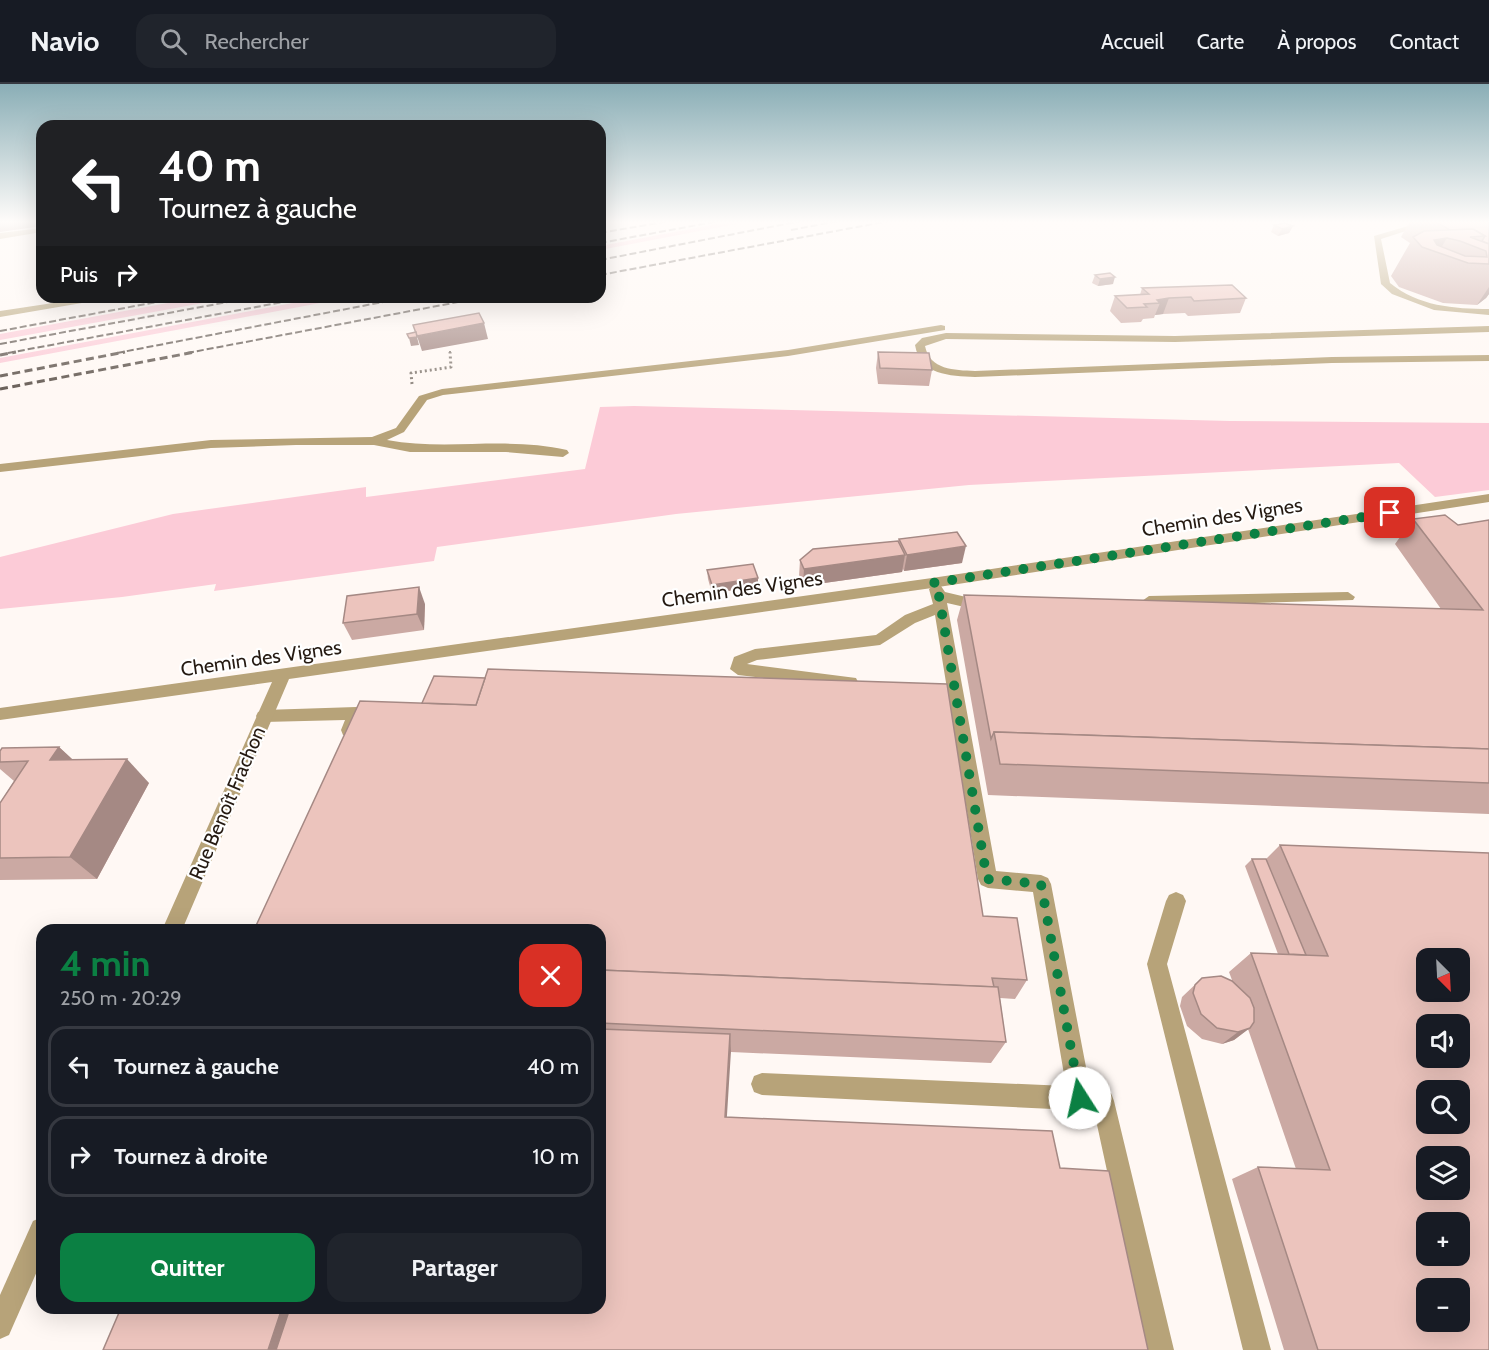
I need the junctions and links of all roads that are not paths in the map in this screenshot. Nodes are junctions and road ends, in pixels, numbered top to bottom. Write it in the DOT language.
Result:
graph roads {
  1 [pos="1385,280"];
  2 [pos="72,303"];
  3 [pos="1489,312"];
  4 [pos="0,314"];
  5 [pos="1489,329"];
  6 [pos="1175,339"];
  7 [pos="1489,358"];
  8 [pos="374,441"];
  9 [pos="563,453"];
  10 [pos="0,468"];
  11 [pos="1489,498"];
  12 [pos="1390,513"];
  13 [pos="1441,534"];
  14 [pos="937,596"];
  15 [pos="1348,597"];
  16 [pos="1138,602"];
  17 [pos="999,605"];
  18 [pos="282,677"];
  19 [pos="869,684"];
  20 [pos="0,714"];
  21 [pos="264,716"];
  22 [pos="343,746"];
  23 [pos="1176,901"];
  24 [pos="175,924"];
  25 [pos="762,1084"];
  26 [pos="1080,1098"];
  27 [pos="36,1244"];
  28 [pos="0,1326"];
  29 [pos="1160,1350"];
  30 [pos="1257,1350"];
  1 -- 3 [label="street"];
  2 -- 4 [label="street"];
  5 -- 6 [label="street"];
  6 -- 7 [label="street"];
  6 -- 8 [label="street"];
  8 -- 9 [label="street"];
  8 -- 10 [label="street"];
  11 -- 12 [label="street, Chemin des Vignes"];
  12 -- 13 [label="street"];
  12 -- 14 [label="street, Chemin des Vignes"];
  14 -- 17 [label="street"];
  14 -- 18 [label="street, Chemin des Vignes"];
  14 -- 19 [label="street"];
  14 -- 26 [label="street"];
  15 -- 16 [label="street"];
  18 -- 20 [label="street, Chemin des Vignes"];
  18 -- 21 [label="street, Rue Benoît Frachon"];
  21 -- 22 [label="street"];
  21 -- 24 [label="street, Rue Benoît Frachon"];
  23 -- 30 [label="street"];
  25 -- 26 [label="street"];
  26 -- 29 [label="street"];
  27 -- 28 [label="street"];
}
